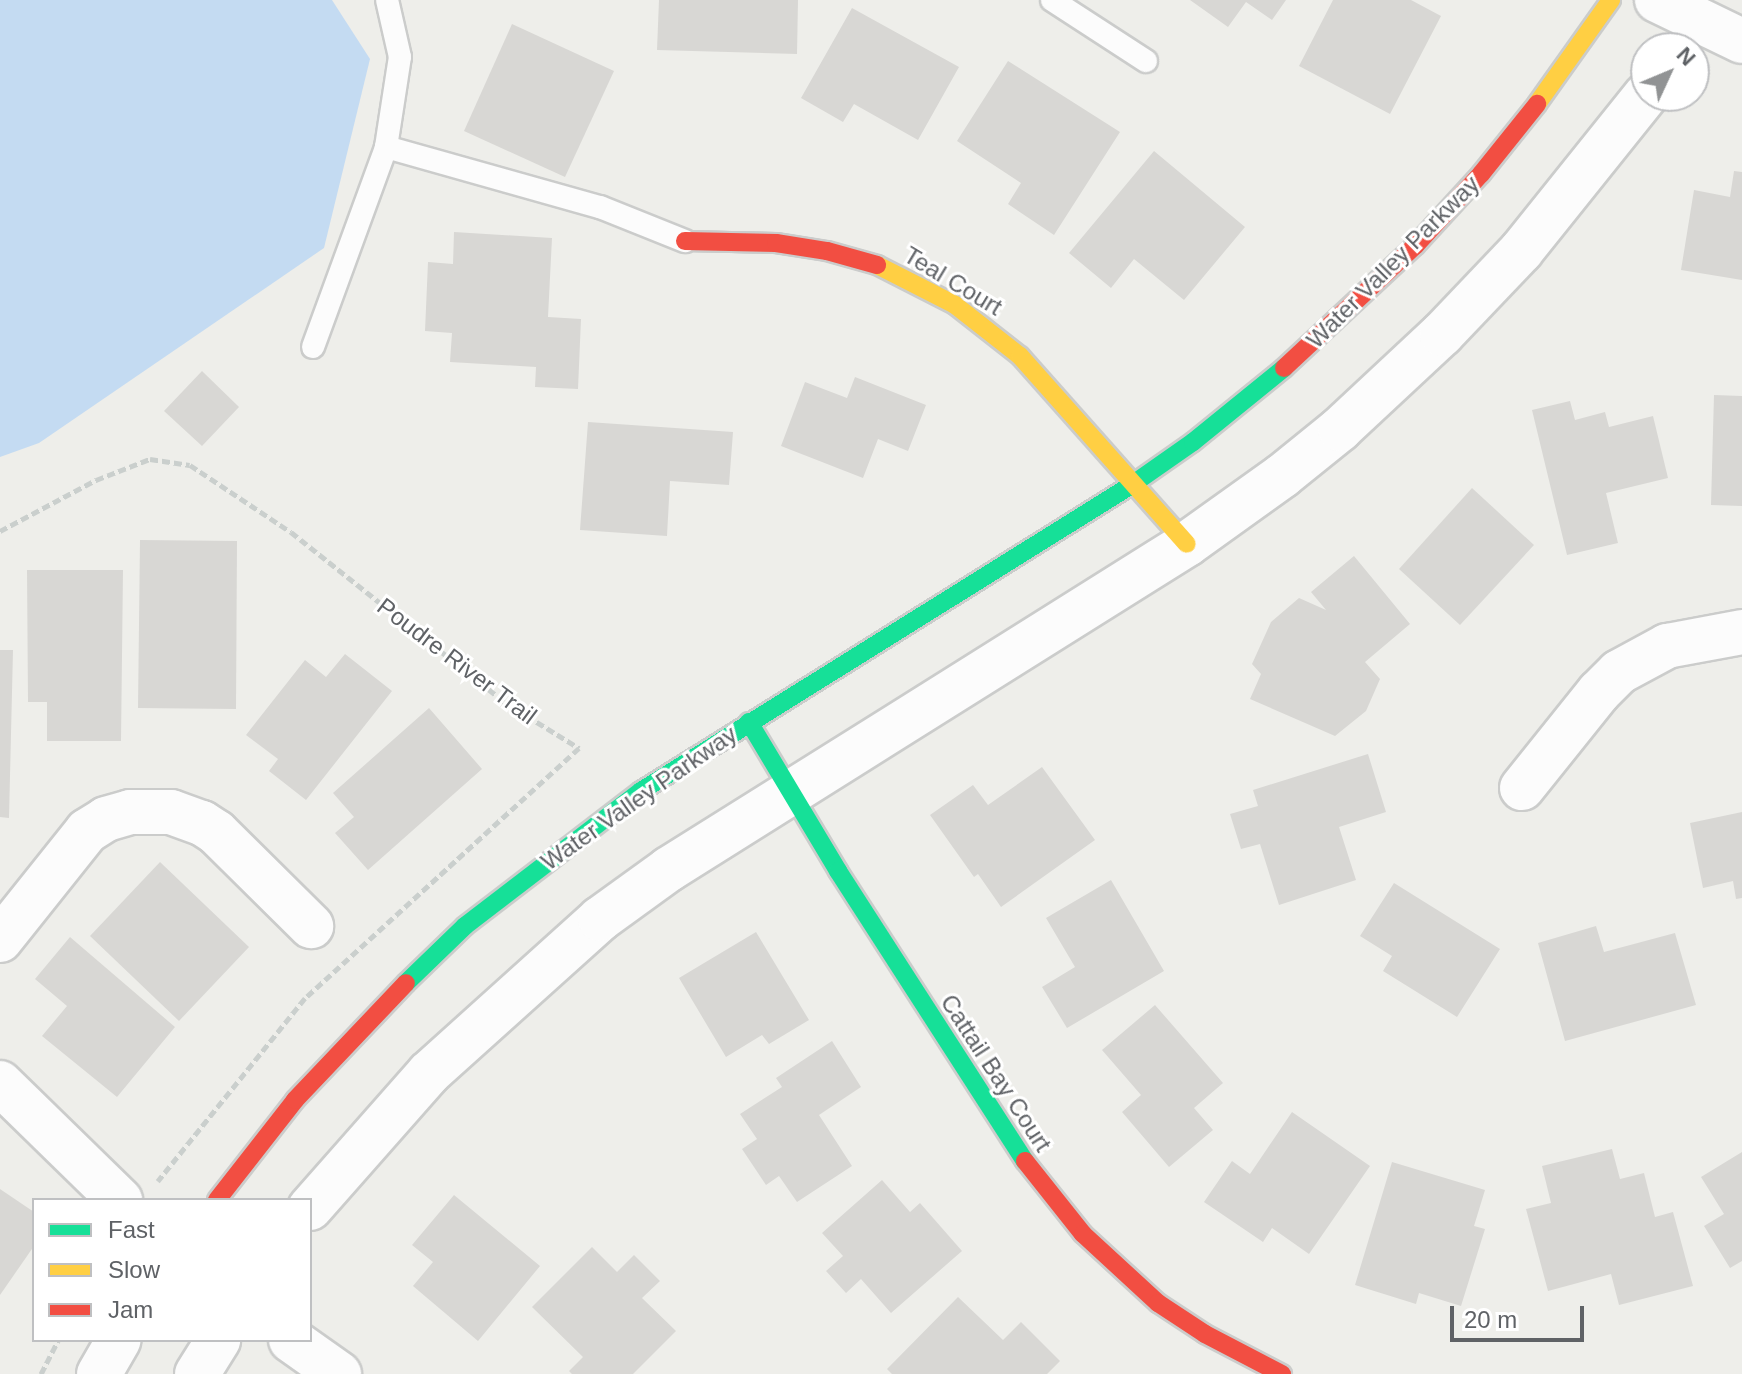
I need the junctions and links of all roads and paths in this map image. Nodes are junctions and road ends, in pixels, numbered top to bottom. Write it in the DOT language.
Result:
graph roads {
  1 [pos="387,0"];
  2 [pos="1052,0"];
  3 [pos="1611,0"];
  4 [pos="1657,0"];
  5 [pos="1696,23"];
  6 [pos="1742,41"];
  7 [pos="1146,61"];
  8 [pos="1632,112"];
  9 [pos="386,147"];
  10 [pos="685,241"];
  11 [pos="313,347"];
  12 [pos="1133,484"];
  13 [pos="0,531"];
  14 [pos="1187,544"];
  15 [pos="1742,632"];
  16 [pos="749,722"];
  17 [pos="1522,788"];
  18 [pos="792,793"];
  19 [pos="311,926"];
  20 [pos="0,940"];
  21 [pos="0,1083"];
  22 [pos="136,1194"];
  23 [pos="219,1198"];
  24 [pos="312,1206"];
  25 [pos="57,1342"];
  26 [pos="118,1342"];
  27 [pos="217,1342"];
  28 [pos="294,1342"];
  29 [pos="41,1374"];
  30 [pos="99,1374"];
  31 [pos="197,1374"];
  32 [pos="339,1374"];
  33 [pos="1282,1374"];
  1 -- 9 [label="lane"];
  2 -- 7 [label="lane"];
  3 -- 12 [label="street, Water Valley Parkway"];
  4 -- 5 [label="street"];
  5 -- 6 [label="street"];
  8 -- 14 [label="street"];
  9 -- 10 [label="lane"];
  9 -- 11 [label="lane"];
  10 -- 12 [label="street, Teal Court"];
  12 -- 14 [label="street"];
  12 -- 16 [label="street, Water Valley Parkway"];
  13 -- 22 [label="path, Poudre River Trail"];
  14 -- 18 [label="street"];
  15 -- 17 [label="street"];
  16 -- 18 [label="street, Cattail Bay Court"];
  16 -- 23 [label="street, Water Valley Parkway"];
  18 -- 24 [label="street"];
  18 -- 33 [label="street, Cattail Bay Court"];
  19 -- 20 [label="street"];
  21 -- 22 [label="street"];
  25 -- 29 [label="path"];
  26 -- 30 [label="street"];
  27 -- 31 [label="street"];
  28 -- 32 [label="street"];
}
